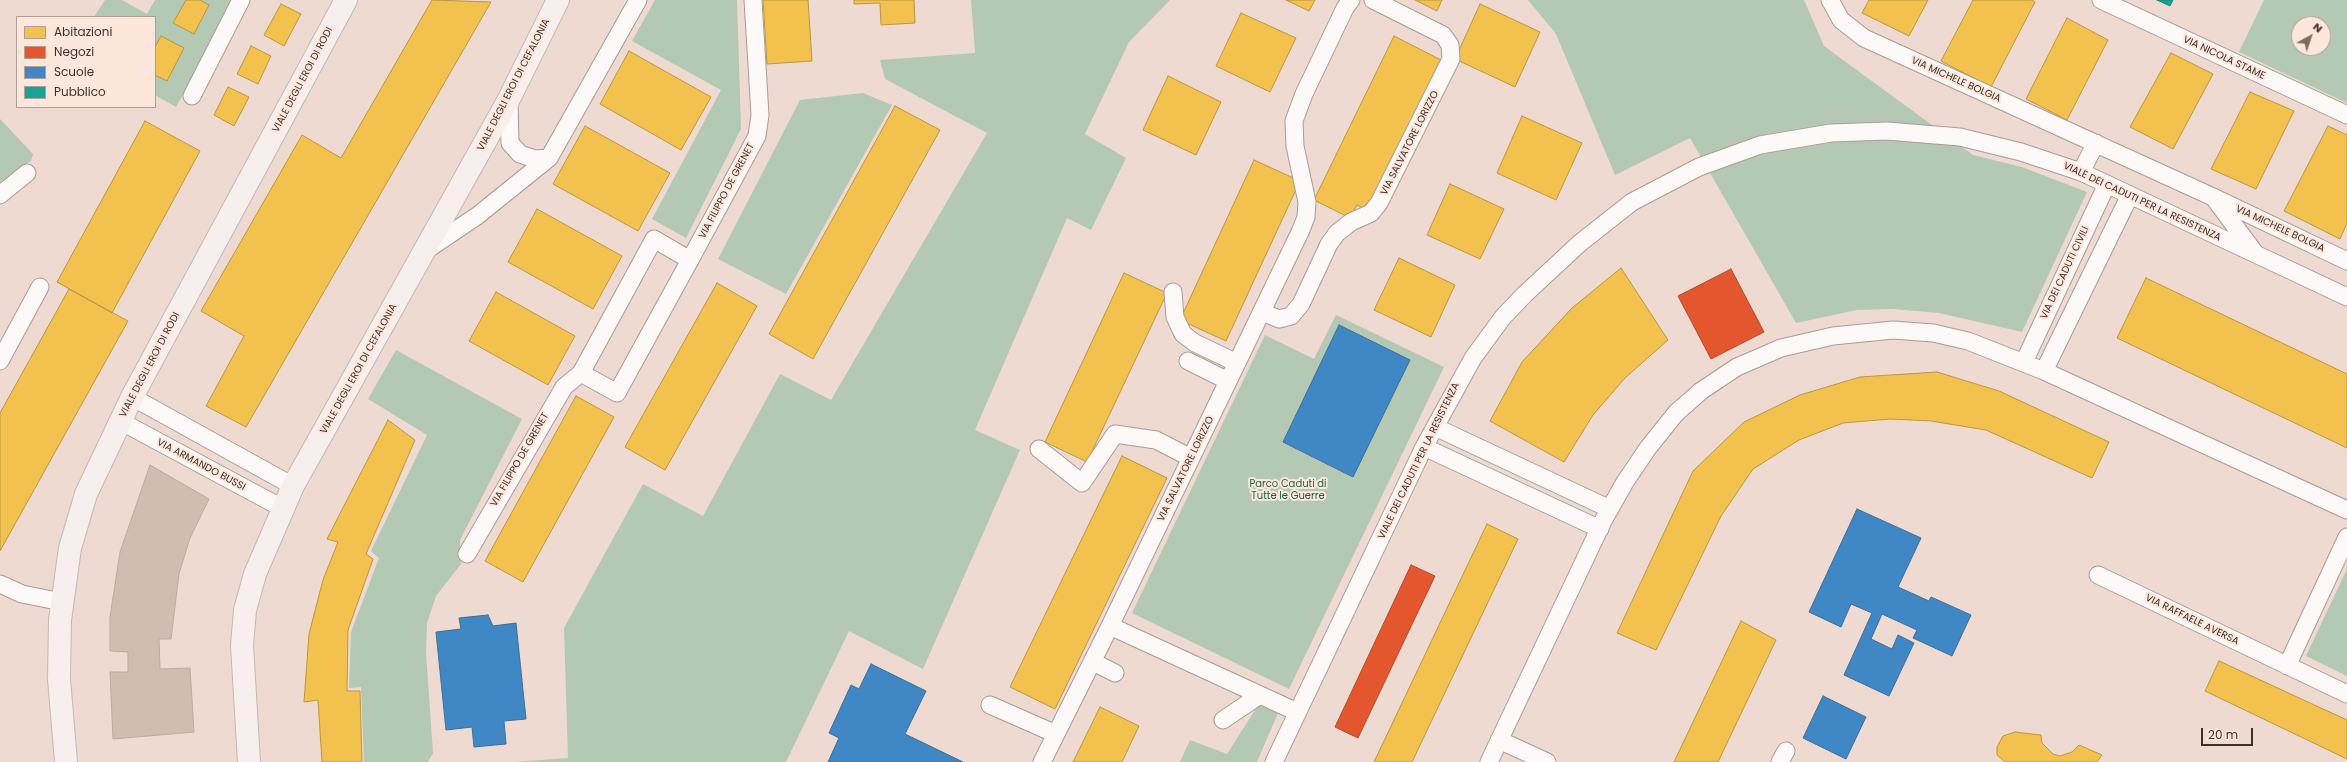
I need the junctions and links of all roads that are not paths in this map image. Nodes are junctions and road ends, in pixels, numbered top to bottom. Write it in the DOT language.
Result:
graph roads {
  1 [pos="241,0"];
  2 [pos="346,0"];
  3 [pos="558,0"];
  4 [pos="638,0"];
  5 [pos="753,0"];
  6 [pos="1351,0"];
  7 [pos="1373,0"];
  8 [pos="1830,0"];
  9 [pos="2101,0"];
  10 [pos="192,96"];
  11 [pos="509,99"];
  12 [pos="2347,115"];
  13 [pos="2096,143"];
  14 [pos="549,158"];
  15 [pos="2081,172"];
  16 [pos="27,173"];
  17 [pos="2107,184"];
  18 [pos="0,194"];
  19 [pos="2130,195"];
  20 [pos="2213,197"];
  21 [pos="425,251"];
  22 [pos="2255,254"];
  23 [pos="690,260"];
  24 [pos="2347,260"];
  25 [pos="40,287"];
  26 [pos="1172,292"];
  27 [pos="2347,297"];
  28 [pos="1262,312"];
  29 [pos="0,361"];
  30 [pos="1188,361"];
  31 [pos="2024,362"];
  32 [pos="1237,363"];
  33 [pos="2044,371"];
  34 [pos="581,373"];
  35 [pos="1228,381"];
  36 [pos="132,397"];
  37 [pos="120,421"];
  38 [pos="1434,426"];
  39 [pos="1424,447"];
  40 [pos="1039,449"];
  41 [pos="1191,458"];
  42 [pos="293,486"];
  43 [pos="282,508"];
  44 [pos="1610,509"];
  45 [pos="2347,510"];
  46 [pos="1600,528"];
  47 [pos="2347,537"];
  48 [pos="467,554"];
  49 [pos="2098,575"];
  50 [pos="0,584"];
  51 [pos="62,602"];
  52 [pos="1110,626"];
  53 [pos="1093,662"];
  54 [pos="2287,666"];
  55 [pos="1115,673"];
  56 [pos="2347,694"];
  57 [pos="1260,695"];
  58 [pos="990,705"];
  59 [pos="1297,712"];
  60 [pos="1223,720"];
  61 [pos="1056,734"];
  62 [pos="1499,740"];
  63 [pos="66,762"];
  64 [pos="249,762"];
  65 [pos="1042,762"];
  66 [pos="1274,762"];
  67 [pos="1489,762"];
  68 [pos="1547,762"];
  1 -- 10 [label="street"];
  2 -- 36 [label="main road, VIALE DEGLI EROI DI RODI"];
  3 -- 11 [label="main road, VIALE DEGLI EROI DI CEFALONIA"];
  4 -- 14 [label="street"];
  5 -- 23 [label="street, VIA FILIPPO DE GRENET"];
  6 -- 28 [label="street, VIA SALVATORE LORIZZO"];
  7 -- 28 [label="street, VIA SALVATORE LORIZZO"];
  8 -- 13 [label="street, VIA MICHELE BOLGIA"];
  9 -- 12 [label="street, VIA NICOLA STAME"];
  11 -- 14 [label="street"];
  11 -- 21 [label="main road, VIALE DEGLI EROI DI CEFALONIA"];
  13 -- 15 [label="street"];
  13 -- 20 [label="street, VIA MICHELE BOLGIA"];
  14 -- 21 [label="street"];
  15 -- 17 [label="street, VIALE DEI CADUTI PER LA RESISTENZA"];
  15 -- 38 [label="street, VIALE DEI CADUTI PER LA RESISTENZA"];
  16 -- 18 [label="street"];
  17 -- 19 [label="street, VIALE DEI CADUTI PER LA RESISTENZA"];
  17 -- 31 [label="street, VIA DEI CADUTI CIVILI"];
  19 -- 22 [label="street, VIALE DEI CADUTI PER LA RESISTENZA"];
  19 -- 33 [label="street"];
  20 -- 22 [label="street, VIA MICHELE BOLGIA"];
  20 -- 24 [label="street, VIA MICHELE BOLGIA"];
  21 -- 42 [label="main road, VIALE DEGLI EROI DI CEFALONIA"];
  22 -- 27 [label="street, VIALE DEI CADUTI PER LA RESISTENZA"];
  23 -- 34 [label="street, VIA FILIPPO DE GRENET"];
  23 -- 34 [label="street, VIA FILIPPO DE GRENET"];
  25 -- 29 [label="street"];
  26 -- 32 [label="street"];
  28 -- 32 [label="street, VIA SALVATORE LORIZZO"];
  30 -- 35 [label="street"];
  31 -- 33 [label="street"];
  31 -- 44 [label="street"];
  32 -- 35 [label="street, VIA SALVATORE LORIZZO"];
  33 -- 45 [label="street"];
  34 -- 48 [label="street, VIA FILIPPO DE GRENET"];
  35 -- 41 [label="street, VIA SALVATORE LORIZZO"];
  36 -- 37 [label="main road, VIALE DEGLI EROI DI RODI"];
  36 -- 42 [label="street"];
  37 -- 43 [label="street, VIA ARMANDO BUSSI"];
  37 -- 51 [label="main road, VIALE DEGLI EROI DI RODI"];
  38 -- 39 [label="street, VIALE DEI CADUTI PER LA RESISTENZA"];
  38 -- 44 [label="street"];
  39 -- 46 [label="street"];
  39 -- 59 [label="street, VIALE DEI CADUTI PER LA RESISTENZA"];
  40 -- 41 [label="street"];
  41 -- 52 [label="street, VIA SALVATORE LORIZZO"];
  42 -- 43 [label="main road, VIALE DEGLI EROI DI CEFALONIA"];
  43 -- 64 [label="main road, VIALE DEGLI EROI DI CEFALONIA"];
  44 -- 46 [label="street"];
  46 -- 62 [label="street"];
  47 -- 54 [label="street"];
  49 -- 54 [label="street, VIA RAFFAELE AVERSA"];
  50 -- 51 [label="street"];
  51 -- 63 [label="main road, VIALE DEGLI EROI DI RODI"];
  52 -- 53 [label="street, VIA SALVATORE LORIZZO"];
  52 -- 57 [label="street"];
  53 -- 55 [label="street"];
  53 -- 61 [label="street, VIA SALVATORE LORIZZO"];
  54 -- 56 [label="street, VIA RAFFAELE AVERSA"];
  57 -- 59 [label="street"];
  57 -- 60 [label="street"];
  58 -- 61 [label="street"];
  59 -- 66 [label="street, VIALE DEI CADUTI PER LA RESISTENZA"];
  61 -- 65 [label="street, VIA SALVATORE LORIZZO"];
  62 -- 67 [label="street"];
  62 -- 68 [label="street"];
}
